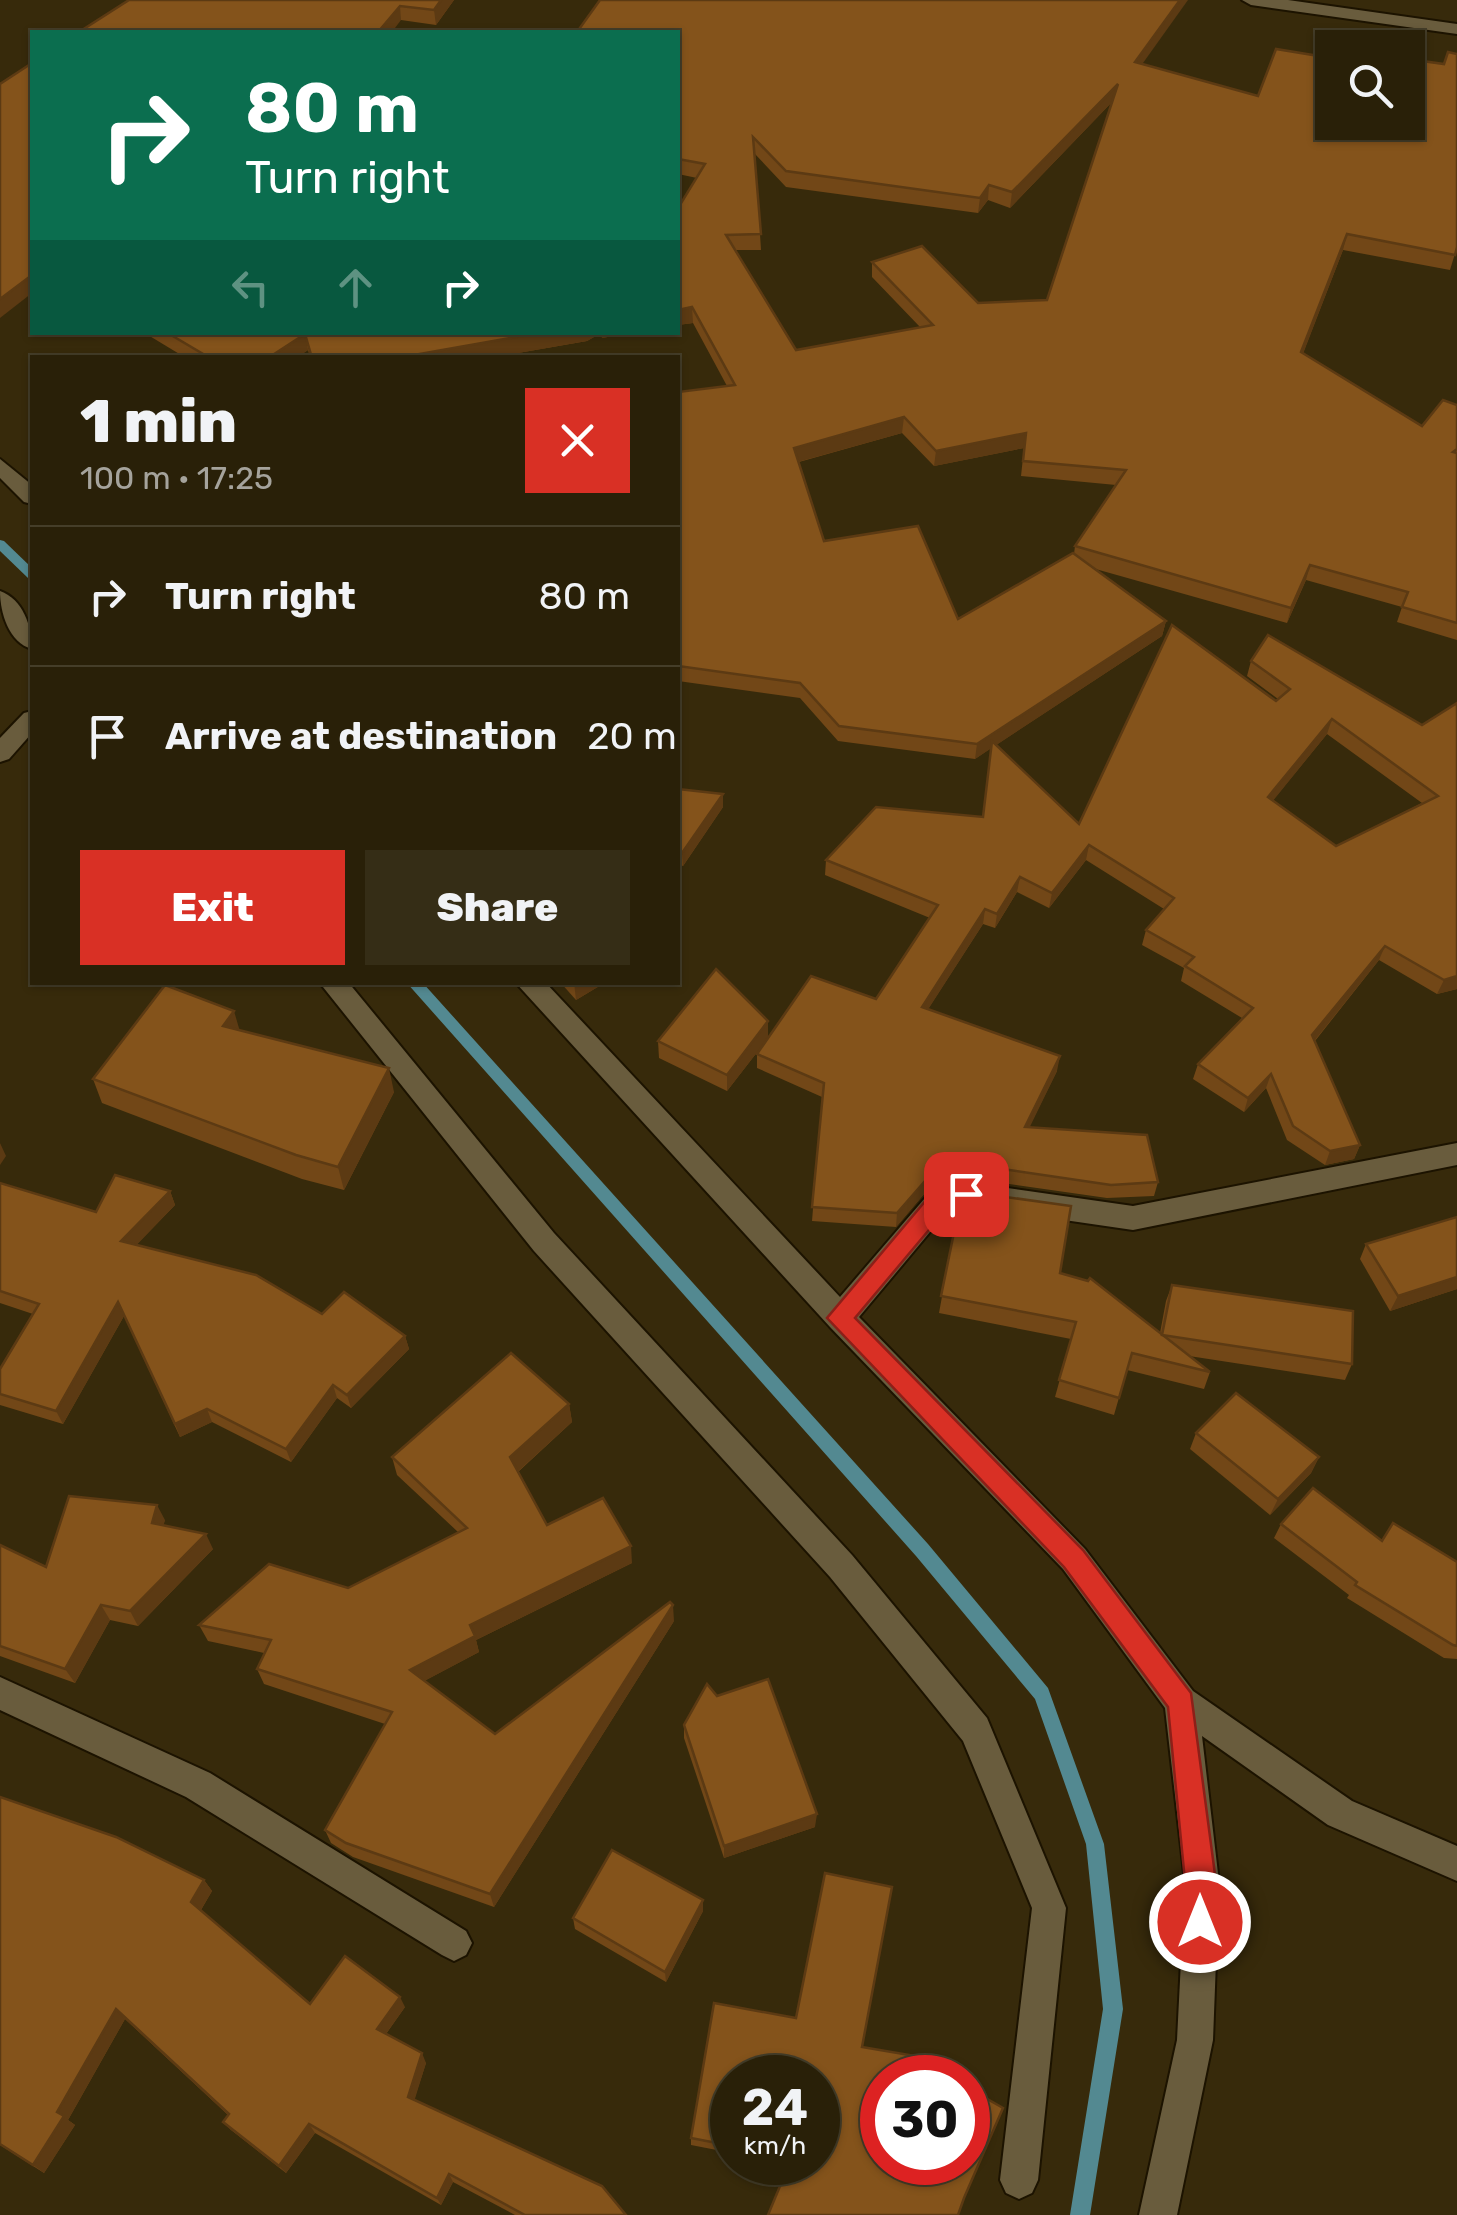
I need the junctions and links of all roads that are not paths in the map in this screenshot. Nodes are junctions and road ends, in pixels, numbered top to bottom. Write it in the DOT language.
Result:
graph roads {
  1 [pos="1250,0"];
  2 [pos="1457,29"];
  3 [pos="0,466"];
  4 [pos="30,495"];
  5 [pos="0,599"];
  6 [pos="30,638"];
  7 [pos="30,721"];
  8 [pos="0,753"];
  9 [pos="334,985"];
  10 [pos="531,985"];
  11 [pos="1457,1154"];
  12 [pos="840,1318"];
  13 [pos="0,1693"];
  14 [pos="1181,1702"];
  15 [pos="1457,1864"];
  16 [pos="454,1943"];
  17 [pos="1019,2180"];
  18 [pos="1158,2215"];
  1 -- 2 [label="street"];
  3 -- 4 [label="street"];
  5 -- 6 [label="street"];
  7 -- 8 [label="street"];
  9 -- 17 [label="street"];
  10 -- 12 [label="street"];
  11 -- 12 [label="street"];
  12 -- 14 [label="street"];
  13 -- 16 [label="street"];
  14 -- 15 [label="street"];
  14 -- 18 [label="street"];
}
